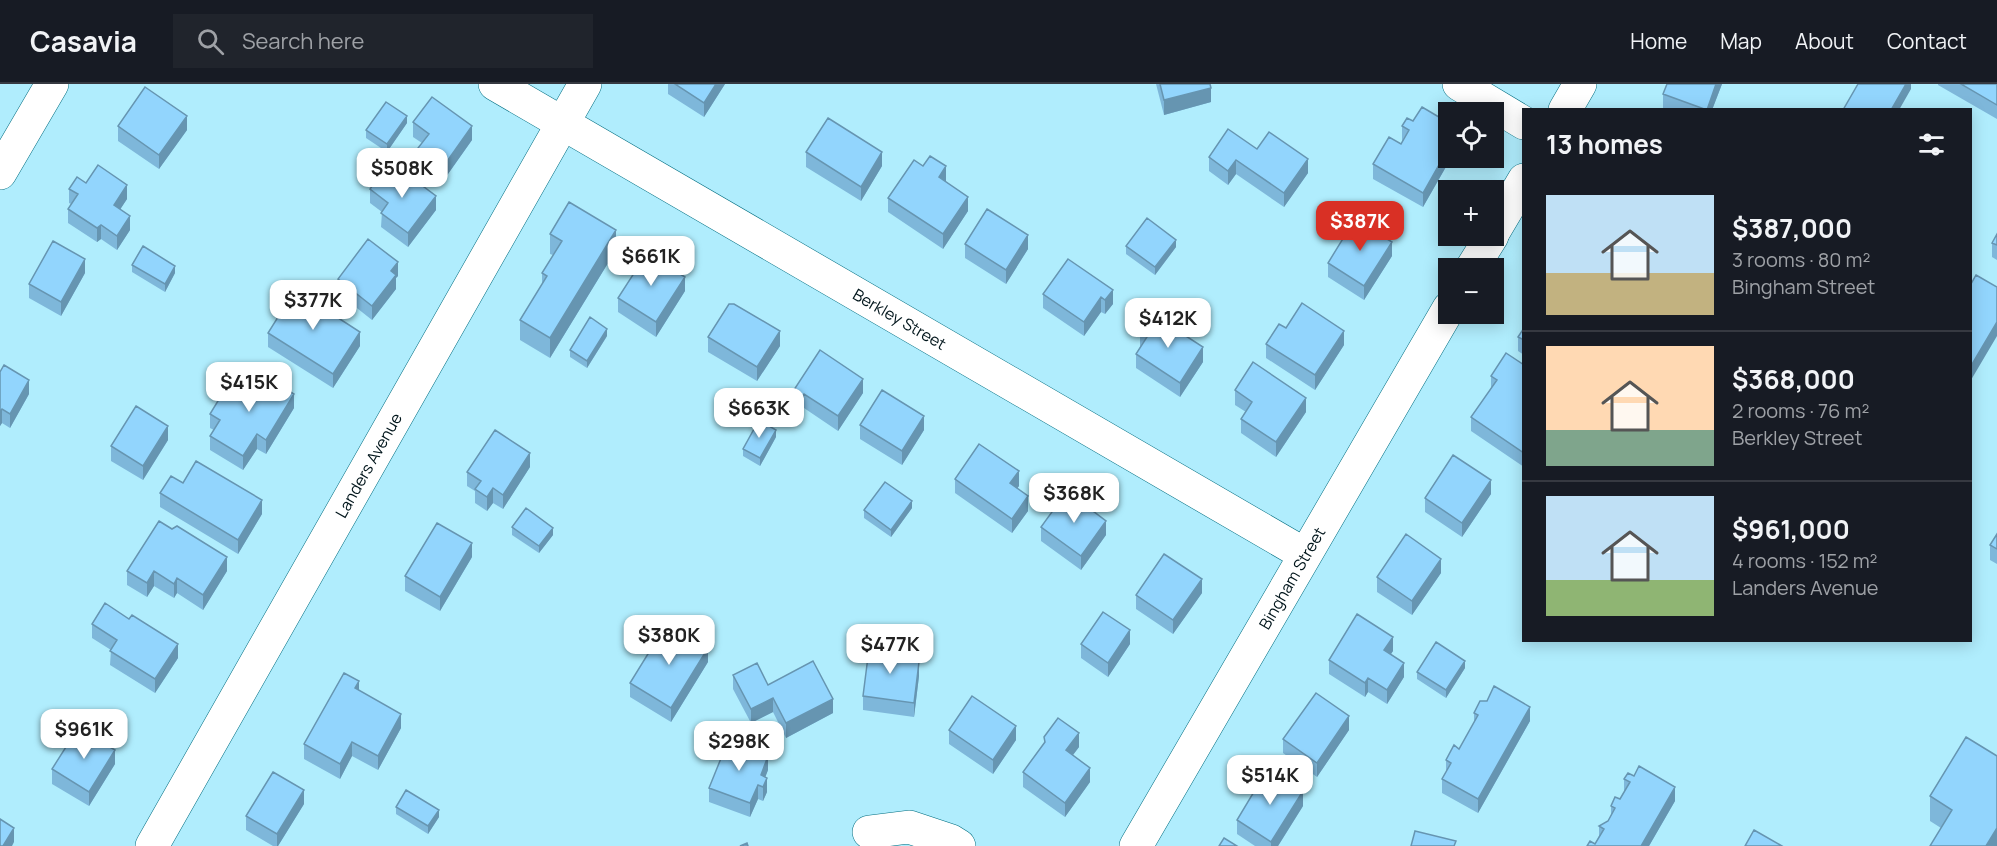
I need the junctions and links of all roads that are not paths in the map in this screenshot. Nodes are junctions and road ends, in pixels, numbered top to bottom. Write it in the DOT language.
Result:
graph roads {
  1 [pos="52,84"];
  2 [pos="495,84"];
  3 [pos="585,84"];
  4 [pos="1459,84"];
  5 [pos="1580,84"];
  6 [pos="1566,108"];
  7 [pos="1522,122"];
  8 [pos="562,123"];
  9 [pos="0,173"];
  10 [pos="1522,183"];
  11 [pos="1504,214"];
  12 [pos="1440,324"];
  13 [pos="1305,554"];
  14 [pos="869,832"];
  15 [pos="152,846"];
  16 [pos="959,846"];
  17 [pos="1136,846"];
  1 -- 9 [label="street"];
  2 -- 8 [label="street, Berkley Street"];
  3 -- 8 [label="street, Landers Avenue"];
  4 -- 7 [label="street"];
  5 -- 6 [label="street"];
  8 -- 13 [label="street, Berkley Street"];
  8 -- 15 [label="street, Landers Avenue"];
  10 -- 11 [label="street"];
  12 -- 13 [label="street, Bingham Street"];
  13 -- 17 [label="street, Bingham Street"];
  14 -- 16 [label="street"];
}
